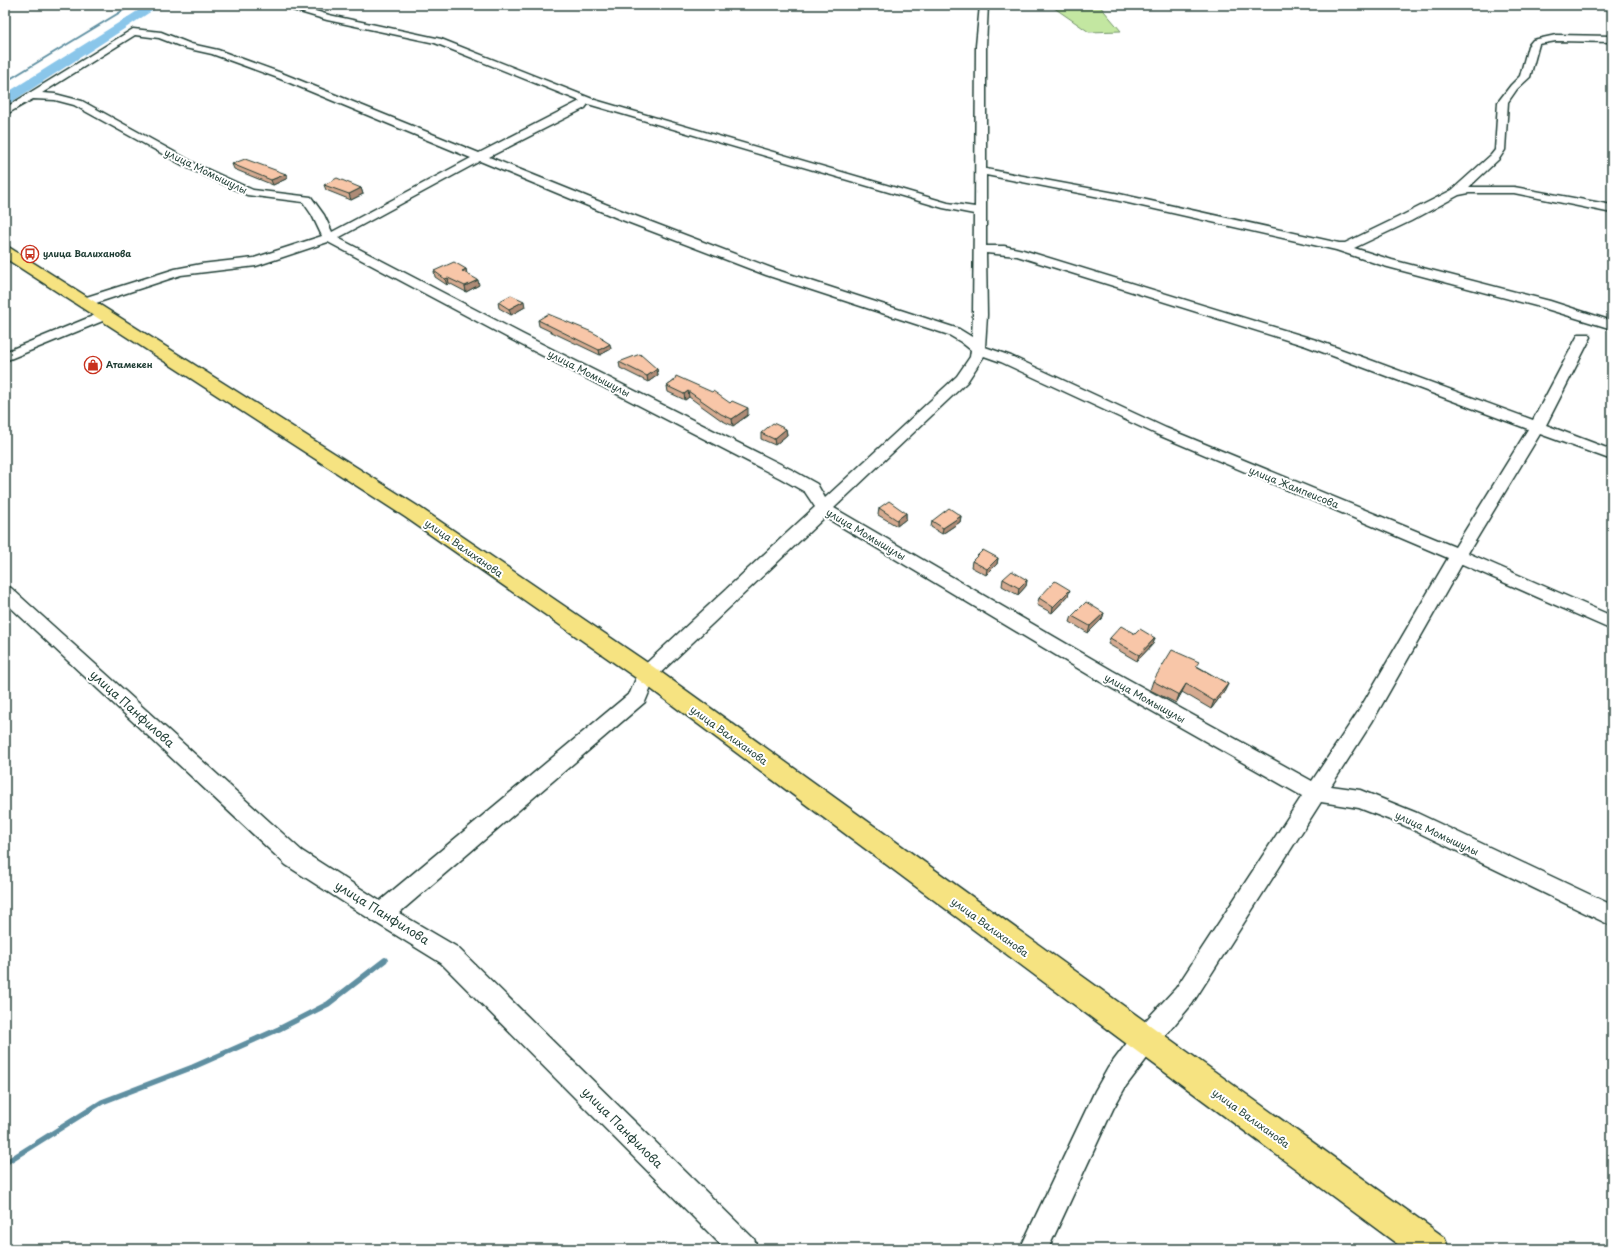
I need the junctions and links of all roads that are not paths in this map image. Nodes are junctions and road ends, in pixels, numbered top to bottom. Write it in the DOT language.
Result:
graph roads {
  1 [pos="299,5"];
  2 [pos="984,5"];
  3 [pos="1612,40"];
  4 [pos="30,96"];
  5 [pos="587,100"];
  6 [pos="5,112"];
  7 [pos="480,157"];
  8 [pos="980,171"];
  9 [pos="1456,192"];
  10 [pos="1612,209"];
  11 [pos="980,211"];
  12 [pos="329,238"];
  13 [pos="1339,247"];
  14 [pos="980,250"];
  15 [pos="5,251"];
  16 [pos="85,302"];
  17 [pos="105,315"];
  18 [pos="1612,325"];
  19 [pos="1584,337"];
  20 [pos="977,349"];
  21 [pos="5,357"];
  22 [pos="1537,427"];
  23 [pos="1612,455"];
  24 [pos="824,509"];
  25 [pos="1458,556"];
  26 [pos="5,592"];
  27 [pos="1612,623"];
  28 [pos="647,674"];
  29 [pos="1315,793"];
  30 [pos="381,914"];
  31 [pos="1612,916"];
  32 [pos="1144,1040"];
  33 [pos="744,1249"];
  34 [pos="1034,1249"];
  35 [pos="1432,1249"];
  1 -- 5 [label="street"];
  2 -- 8 [label="street"];
  3 -- 9 [label="street"];
  4 -- 6 [label="street"];
  4 -- 7 [label="street"];
  4 -- 12 [label="street, улица Момышулы"];
  5 -- 7 [label="street"];
  5 -- 11 [label="street"];
  7 -- 12 [label="street"];
  7 -- 20 [label="street"];
  8 -- 11 [label="street"];
  8 -- 13 [label="street"];
  9 -- 10 [label="street"];
  9 -- 13 [label="street"];
  11 -- 14 [label="street"];
  12 -- 16 [label="street"];
  12 -- 24 [label="street, улица Момышулы"];
  13 -- 18 [label="street"];
  14 -- 20 [label="street"];
  14 -- 22 [label="street"];
  15 -- 16 [label="main road, улица Валиханова"];
  16 -- 17 [label="main road, улица Валиханова"];
  17 -- 21 [label="street"];
  17 -- 28 [label="main road, улица Валиханова"];
  19 -- 22 [label="street"];
  20 -- 24 [label="street"];
  20 -- 25 [label="street, улица Жампеисова"];
  22 -- 23 [label="street"];
  22 -- 25 [label="street"];
  24 -- 28 [label="street"];
  24 -- 29 [label="street, улица Момышулы"];
  25 -- 27 [label="street, улица Жампеисова"];
  25 -- 29 [label="street"];
  26 -- 30 [label="street, улица Панфилова"];
  28 -- 30 [label="street"];
  28 -- 32 [label="main road, улица Валиханова"];
  29 -- 31 [label="street, улица Момышулы"];
  29 -- 32 [label="street"];
  30 -- 33 [label="street, улица Панфилова"];
  32 -- 34 [label="street"];
  32 -- 35 [label="main road, улица Валиханова"];
}
